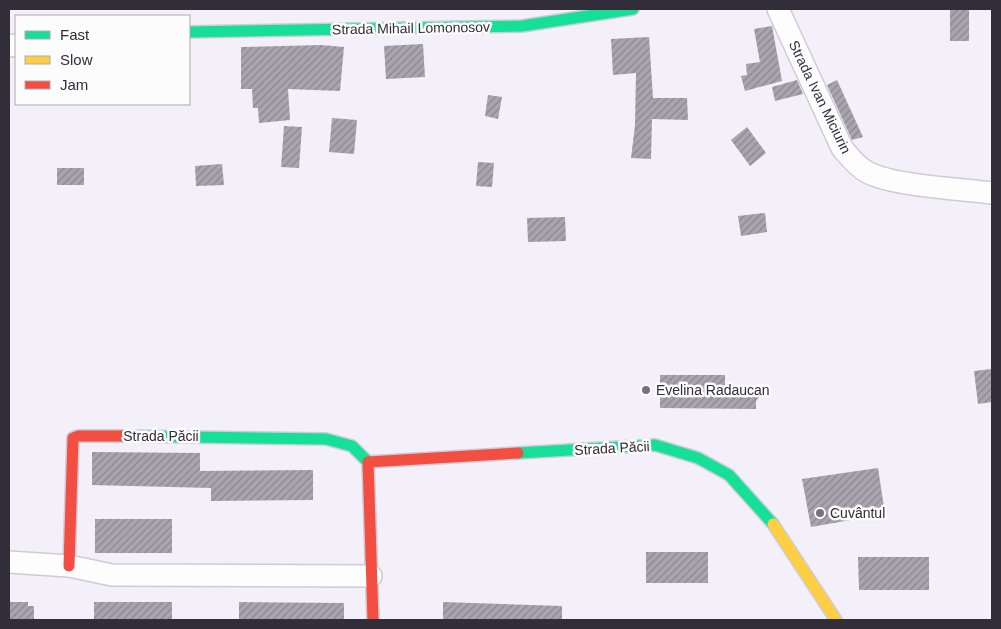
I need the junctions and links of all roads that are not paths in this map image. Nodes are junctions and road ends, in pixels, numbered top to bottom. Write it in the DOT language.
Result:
graph roads {
  1 [pos="633,9"];
  2 [pos="778,9"];
  3 [pos="190,32"];
  4 [pos="992,193"];
  5 [pos="368,462"];
  6 [pos="9,562"];
  7 [pos="69,566"];
  8 [pos="371,576"];
  9 [pos="373,620"];
  10 [pos="836,620"];
  1 -- 3 [label="street, Strada Mihail Lomonosov"];
  2 -- 4 [label="street, Strada Ivan Miciurin"];
  5 -- 7 [label="street, Strada Păcii"];
  5 -- 8 [label="street"];
  5 -- 10 [label="street, Strada Păcii"];
  6 -- 7 [label="street"];
  7 -- 8 [label="street"];
  8 -- 9 [label="street"];
}
